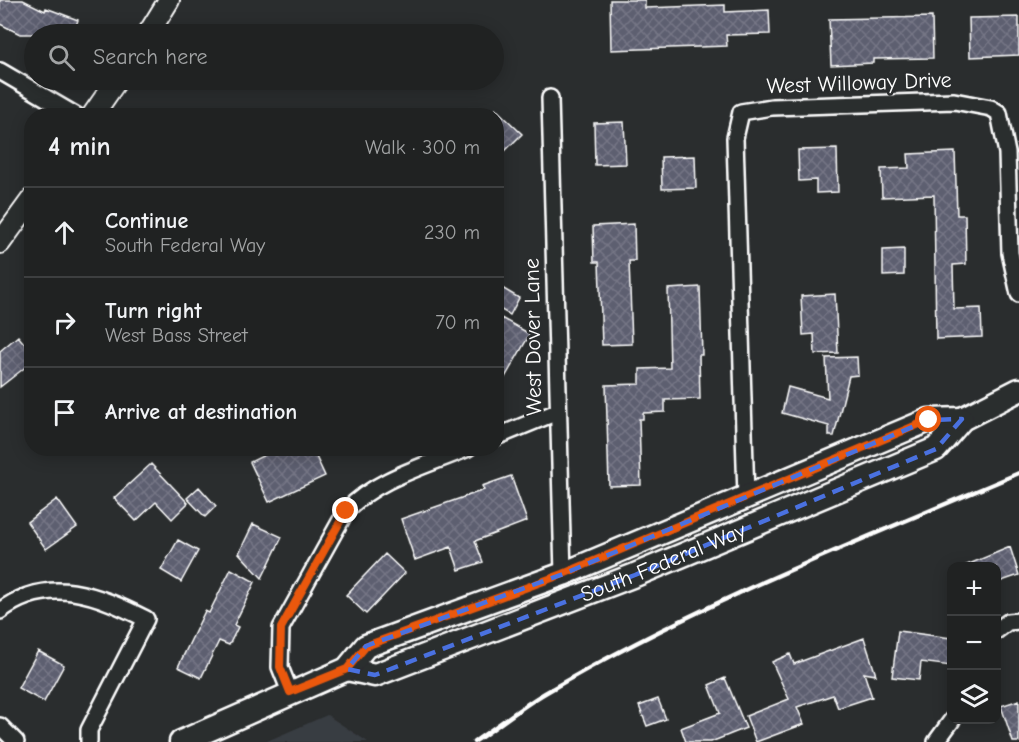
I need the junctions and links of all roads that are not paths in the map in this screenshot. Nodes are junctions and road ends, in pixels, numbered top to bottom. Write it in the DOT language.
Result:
graph roads {
  1 [pos="169,0"];
  2 [pos="154,24"];
  3 [pos="0,71"];
  4 [pos="24,85"];
  5 [pos="33,90"];
  6 [pos="110,90"];
  7 [pos="550,98"];
  8 [pos="63,108"];
  9 [pos="98,108"];
  10 [pos="24,210"];
  11 [pos="0,243"];
  12 [pos="1019,294"];
  13 [pos="1019,390"];
  14 [pos="557,412"];
  15 [pos="962,418"];
  16 [pos="504,434"];
  17 [pos="449,456"];
  18 [pos="746,497"];
  19 [pos="563,574"];
  20 [pos="0,611"];
  21 [pos="1019,621"];
  22 [pos="1001,627"];
  23 [pos="347,669"];
  24 [pos="290,692"];
  25 [pos="949,724"];
  26 [pos="0,726"];
  27 [pos="16,742"];
  28 [pos="89,742"];
  29 [pos="181,742"];
  30 [pos="936,742"];
  1 -- 2 [label="street"];
  3 -- 4 [label="street"];
  5 -- 8 [label="street"];
  6 -- 9 [label="street"];
  7 -- 14 [label="street, West Dover Lane"];
  10 -- 11 [label="street"];
  12 -- 18 [label="street, West Willoway Drive"];
  13 -- 15 [label="main road, South Federal Way"];
  14 -- 16 [label="street"];
  14 -- 19 [label="street, West Dover Lane"];
  15 -- 18 [label="main road, South Federal Way"];
  15 -- 23 [label="main road, South Federal Way"];
  17 -- 24 [label="street"];
  18 -- 19 [label="main road, South Federal Way"];
  19 -- 23 [label="main road, South Federal Way"];
  20 -- 28 [label="street"];
  21 -- 22 [label="street"];
  23 -- 24 [label="main road, South Federal Way"];
  24 -- 29 [label="main road, South Federal Way"];
  25 -- 30 [label="street"];
  26 -- 27 [label="street"];
}
